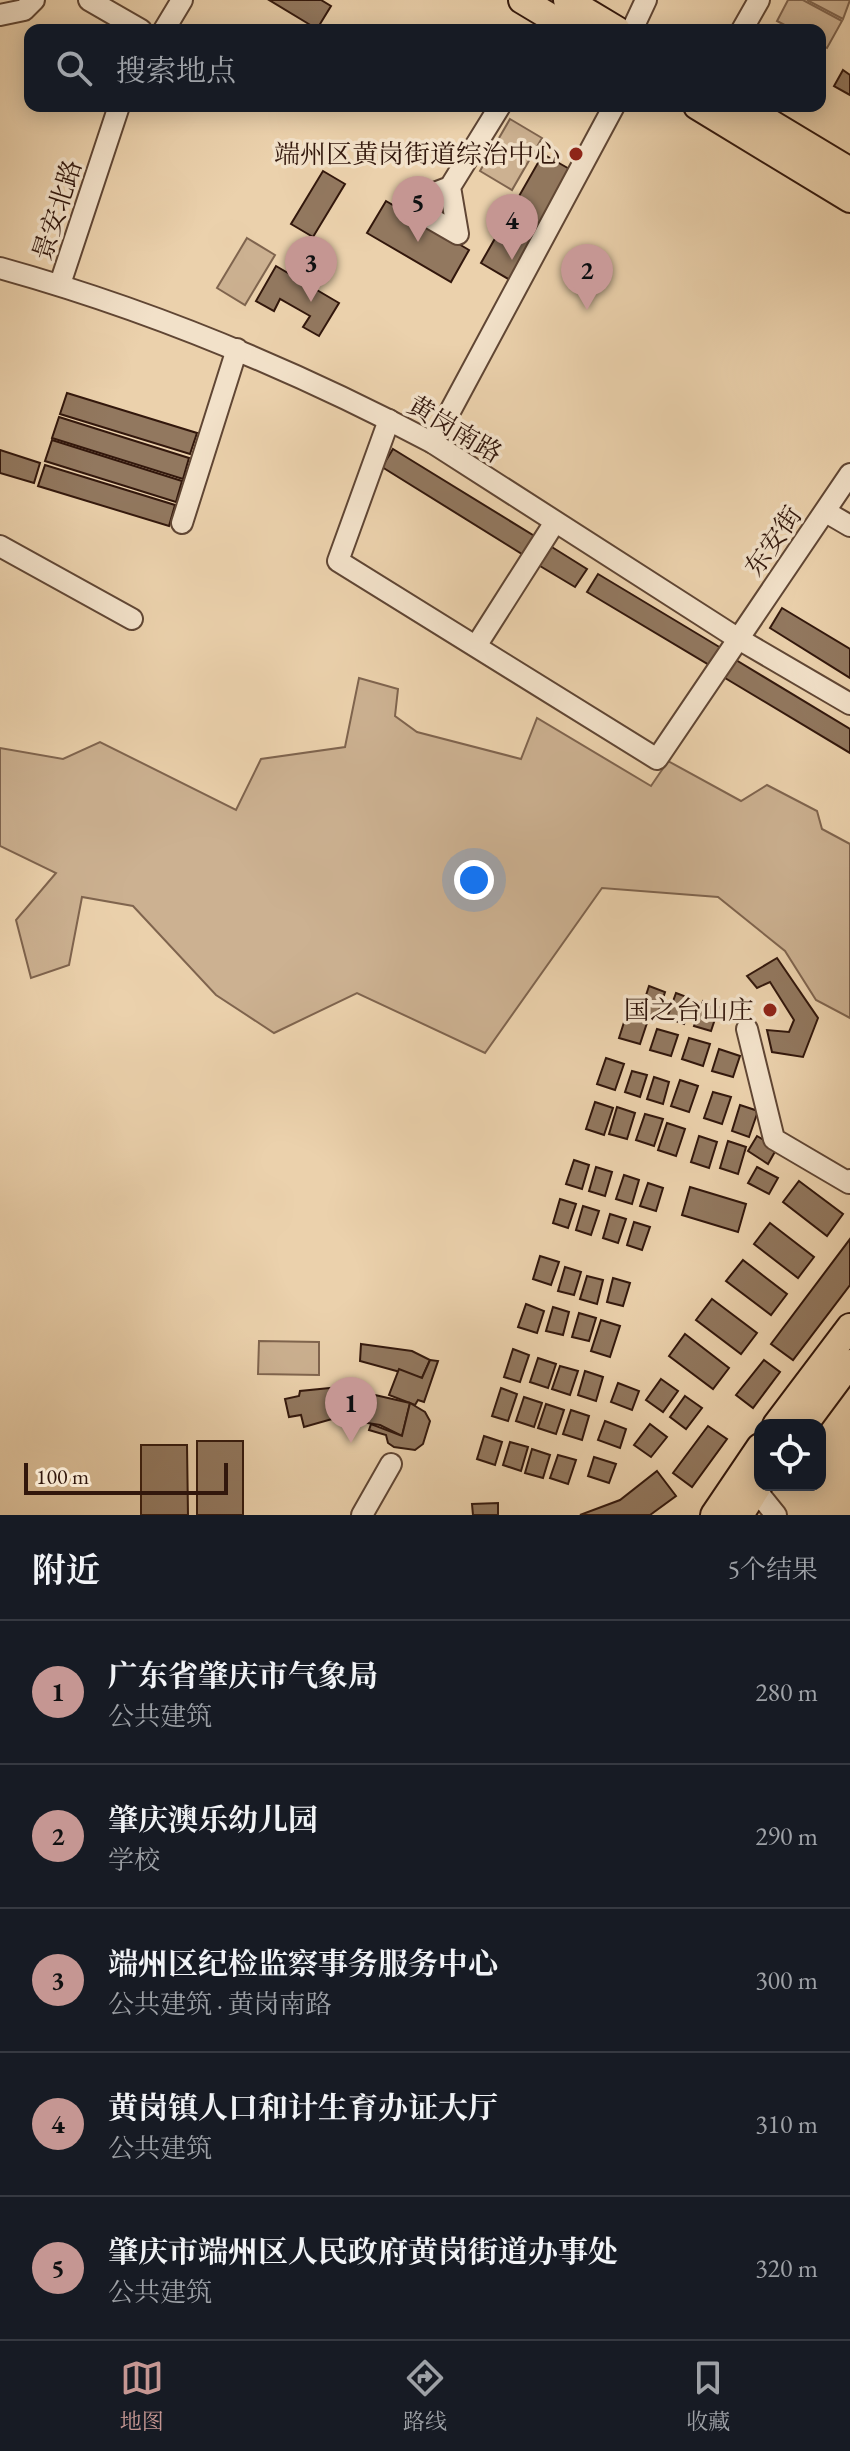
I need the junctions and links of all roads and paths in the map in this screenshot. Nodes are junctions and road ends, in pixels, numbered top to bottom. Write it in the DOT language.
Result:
graph roads {
  1 [pos="34,0"];
  2 [pos="89,0"];
  3 [pos="182,0"];
  4 [pos="522,0"];
  5 [pos="646,0"];
  6 [pos="759,0"];
  7 [pos="0,15"];
  8 [pos="560,20"];
  9 [pos="131,24"];
  10 [pos="168,24"];
  11 [pos="583,24"];
  12 [pos="635,24"];
  13 [pos="745,24"];
  14 [pos="117,112"];
  15 [pos="496,112"];
  16 [pos="611,112"];
  17 [pos="707,112"];
  18 [pos="752,112"];
  19 [pos="850,171"];
  20 [pos="450,187"];
  21 [pos="850,199"];
  22 [pos="0,268"];
  23 [pos="60,284"];
  24 [pos="237,349"];
  25 [pos="389,420"];
  26 [pos="433,443"];
  27 [pos="850,474"];
  28 [pos="826,512"];
  29 [pos="555,522"];
  30 [pos="182,523"];
  31 [pos="850,526"];
  32 [pos="0,546"];
  33 [pos="132,619"];
  34 [pos="737,638"];
  35 [pos="476,646"];
  36 [pos="850,704"];
  37 [pos="747,1029"];
  38 [pos="850,1182"];
  39 [pos="850,1327"];
  40 [pos="850,1363"];
  41 [pos="781,1419"];
  42 [pos="808,1419"];
  43 [pos="754,1456"];
  44 [pos="391,1464"];
  45 [pos="755,1491"];
  46 [pos="761,1491"];
  47 [pos="362,1515"];
  48 [pos="714,1515"];
  49 [pos="740,1515"];
  50 [pos="776,1515"];
  1 -- 7 [label="street"];
  2 -- 9 [label="street"];
  3 -- 10 [label="street"];
  4 -- 8 [label="main road"];
  5 -- 12 [label="street"];
  6 -- 13 [label="street"];
  8 -- 11 [label="main road"];
  14 -- 23 [label="street, 景安北路"];
  15 -- 20 [label="street"];
  16 -- 26 [label="street"];
  17 -- 21 [label="main road"];
  18 -- 19 [label="main road"];
  22 -- 23 [label="street, 黄岗南路"];
  23 -- 24 [label="street, 黄岗南路"];
  24 -- 25 [label="street, 黄岗南路"];
  24 -- 30 [label="street"];
  25 -- 26 [label="street, 黄岗南路"];
  25 -- 35 [label="street"];
  26 -- 29 [label="street, 黄岗南路"];
  27 -- 28 [label="street, 东安街"];
  28 -- 31 [label="street"];
  28 -- 34 [label="street, 东安街"];
  29 -- 34 [label="street, 黄岗南路"];
  29 -- 35 [label="street"];
  32 -- 33 [label="street"];
  34 -- 35 [label="street, 东安街"];
  34 -- 36 [label="street, 黄岗南路"];
  37 -- 38 [label="street"];
  39 -- 41 [label="main road"];
  40 -- 42 [label="main road"];
  43 -- 48 [label="main road"];
  44 -- 47 [label="street"];
  45 -- 49 [label="main road"];
  46 -- 50 [label="street"];
}
